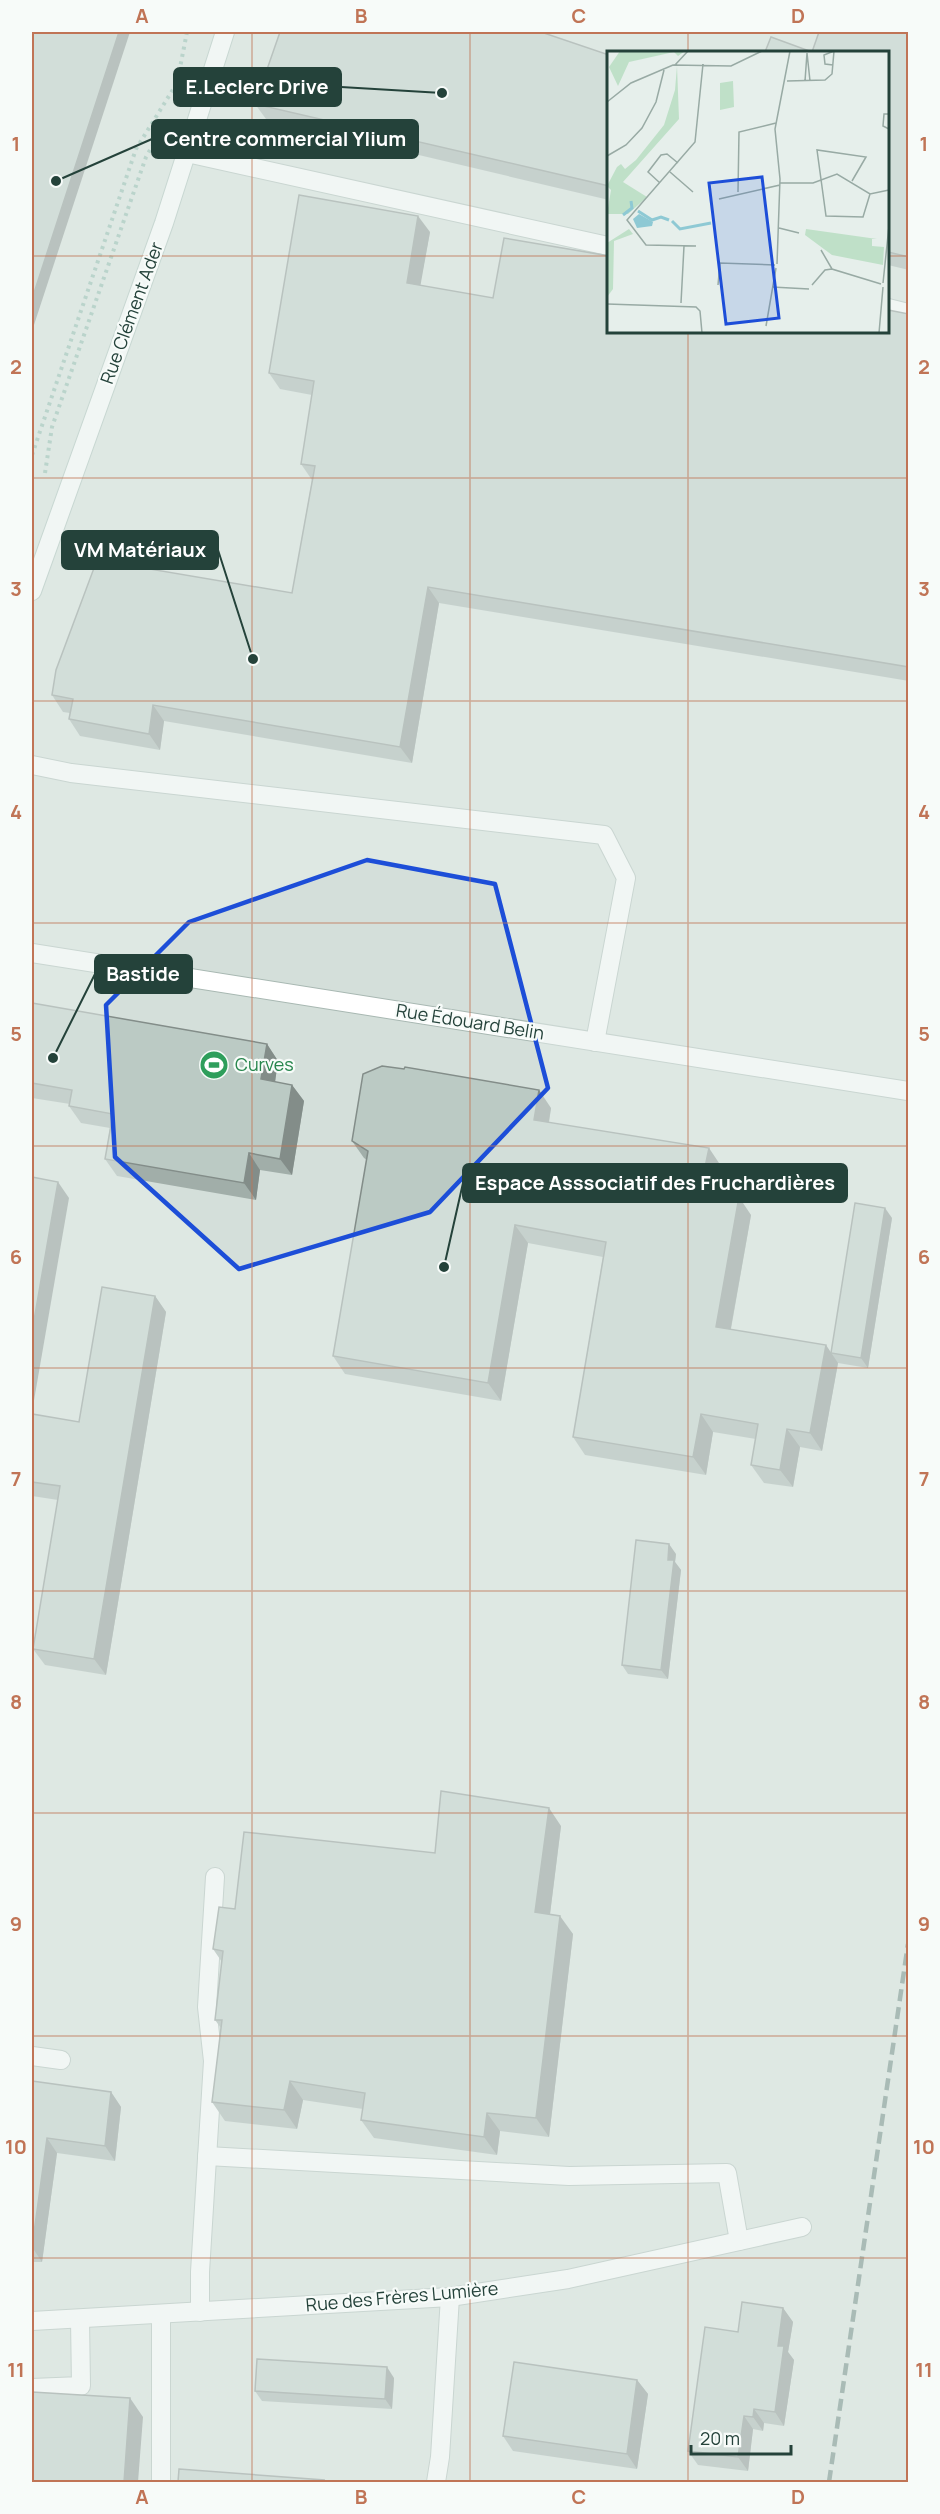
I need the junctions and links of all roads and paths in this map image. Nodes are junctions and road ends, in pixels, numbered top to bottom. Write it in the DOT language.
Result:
graph roads {
  1 [pos="187,32"];
  2 [pos="225,32"];
  3 [pos="168,119"];
  4 [pos="187,153"];
  5 [pos="607,246"];
  6 [pos="889,308"];
  7 [pos="909,313"];
  8 [pos="32,454"];
  9 [pos="44,479"];
  10 [pos="38,554"];
  11 [pos="32,591"];
  12 [pos="32,765"];
  13 [pos="32,953"];
  14 [pos="595,1042"];
  15 [pos="909,1091"];
  16 [pos="215,1877"];
  17 [pos="32,2056"];
  18 [pos="61,2060"];
  19 [pos="207,2156"];
  20 [pos="802,2227"];
  21 [pos="739,2241"];
  22 [pos="450,2297"];
  23 [pos="200,2312"];
  24 [pos="161,2314"];
  25 [pos="80,2319"];
  26 [pos="32,2321"];
  27 [pos="32,2388"];
  28 [pos="161,2482"];
  29 [pos="436,2482"];
  1 -- 8 [label="path"];
  2 -- 4 [label="street, Rue Clément Ader"];
  3 -- 9 [label="path"];
  4 -- 5 [label="street"];
  4 -- 10 [label="street, Rue Clément Ader"];
  6 -- 7 [label="street"];
  10 -- 11 [label="street, Rue Clément Ader"];
  12 -- 14 [label="street"];
  13 -- 14 [label="street, Rue Édouard Belin"];
  14 -- 15 [label="street, Rue Édouard Belin"];
  16 -- 19 [label="street"];
  17 -- 18 [label="street"];
  19 -- 21 [label="street"];
  19 -- 23 [label="street"];
  20 -- 21 [label="street, Rue des Frères Lumière"];
  21 -- 22 [label="street, Rue des Frères Lumière"];
  22 -- 23 [label="street, Rue des Frères Lumière"];
  22 -- 29 [label="street"];
  23 -- 24 [label="street, Rue des Frères Lumière"];
  24 -- 25 [label="street, Rue des Frères Lumière"];
  24 -- 28 [label="street"];
  25 -- 26 [label="street, Rue des Frères Lumière"];
  25 -- 27 [label="street"];
}
